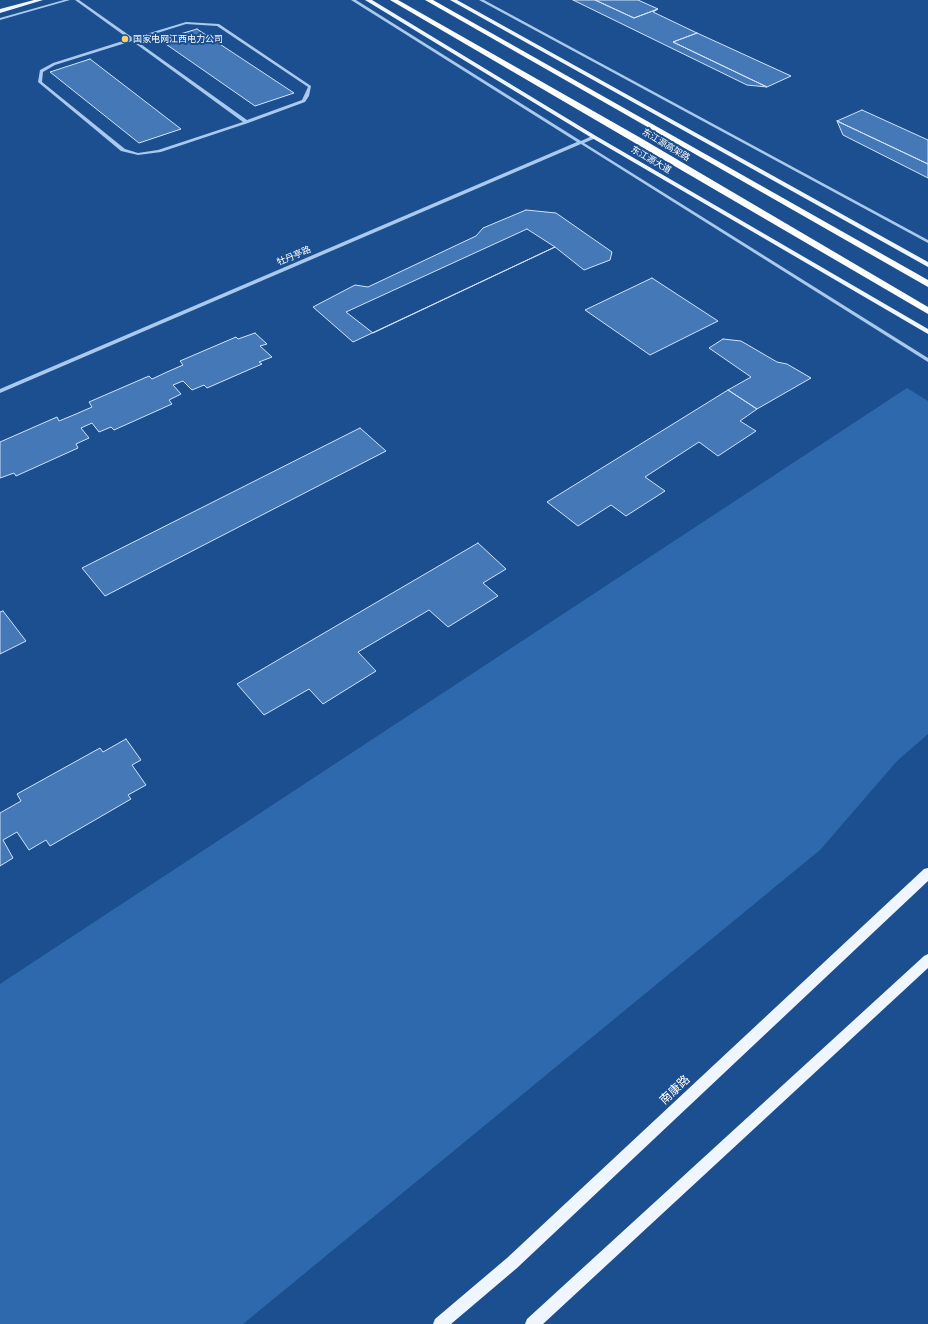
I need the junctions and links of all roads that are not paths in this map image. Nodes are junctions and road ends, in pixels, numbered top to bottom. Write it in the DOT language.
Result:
graph roads {
  1 [pos="40,0"];
  2 [pos="68,0"];
  3 [pos="77,0"];
  4 [pos="353,0"];
  5 [pos="368,0"];
  6 [pos="393,0"];
  7 [pos="428,0"];
  8 [pos="453,0"];
  9 [pos="481,0"];
  10 [pos="0,11"];
  11 [pos="0,19"];
  12 [pos="132,40"];
  13 [pos="246,122"];
  14 [pos="594,137"];
  15 [pos="580,143"];
  16 [pos="928,242"];
  17 [pos="928,265"];
  18 [pos="928,284"];
  19 [pos="928,311"];
  20 [pos="928,332"];
  21 [pos="928,360"];
  22 [pos="0,391"];
  23 [pos="928,874"];
  24 [pos="928,960"];
  25 [pos="440,1324"];
  26 [pos="532,1324"];
  1 -- 10 [label="main road"];
  2 -- 11 [label="street"];
  3 -- 12 [label="street"];
  4 -- 15 [label="street"];
  5 -- 14 [label="main road, 东江源大道"];
  6 -- 19 [label="highway, 东江源高架路"];
  7 -- 18 [label="highway, 东江源高架路"];
  8 -- 17 [label="main road"];
  9 -- 16 [label="street"];
  12 -- 13 [label="street"];
  12 -- 13 [label="street"];
  12 -- 13 [label="street"];
  14 -- 15 [label="street, 牡丹亭路"];
  14 -- 20 [label="main road, 东江源大道"];
  15 -- 21 [label="street"];
  15 -- 22 [label="street, 牡丹亭路"];
  23 -- 25 [label="main road, 南康路"];
  24 -- 26 [label="main road"];
}
